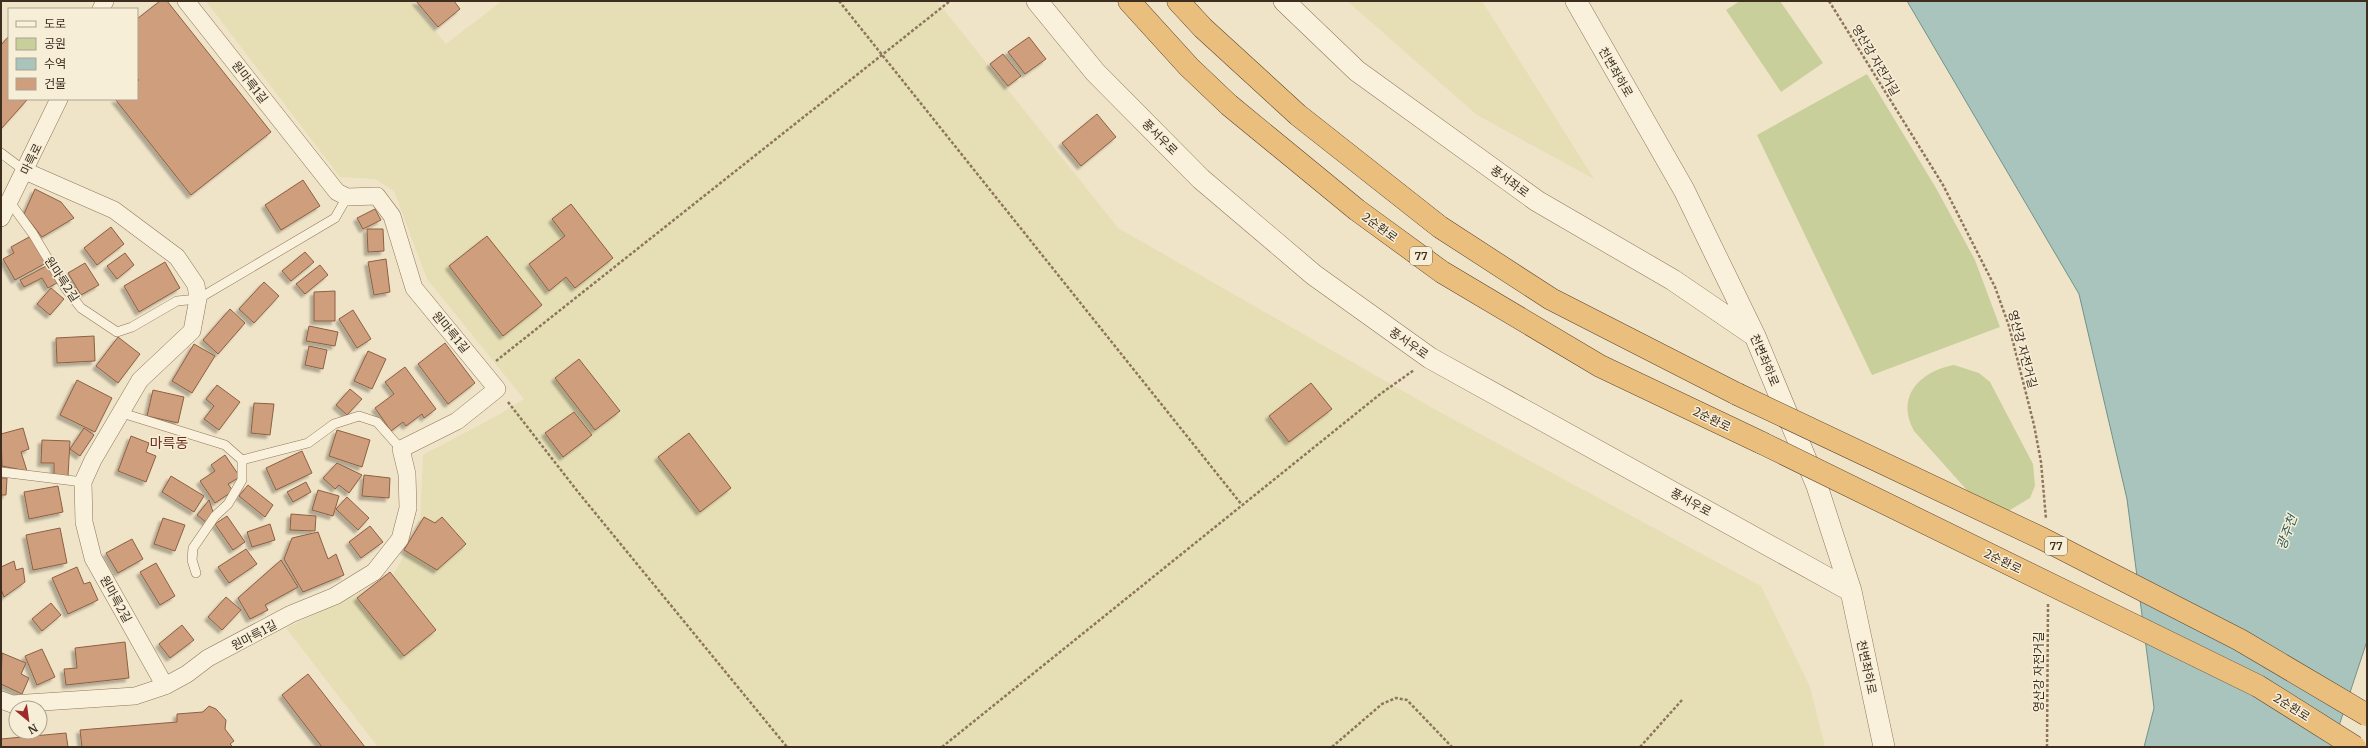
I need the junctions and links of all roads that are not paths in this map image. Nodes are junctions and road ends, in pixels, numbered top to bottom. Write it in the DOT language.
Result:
graph roads {
  1 [pos="186,1"];
  2 [pos="1037,1"];
  3 [pos="1129,1"];
  4 [pos="1178,1"];
  5 [pos="1284,1"];
  6 [pos="1576,1"];
  7 [pos="59,100"];
  8 [pos="1,153"];
  9 [pos="25,171"];
  10 [pos="347,197"];
  11 [pos="8,201"];
  12 [pos="1,218"];
  13 [pos="198,299"];
  14 [pos="1755,336"];
  15 [pos="122,413"];
  16 [pos="401,449"];
  17 [pos="242,460"];
  18 [pos="1,472"];
  19 [pos="83,482"];
  20 [pos="196,572"];
  21 [pos="1851,591"];
  22 [pos="165,686"];
  23 [pos="1,700"];
  24 [pos="2367,715"];
  25 [pos="1884,747"];
  26 [pos="2356,747"];
  1 -- 10 [label="street, 원마륵1길"];
  2 -- 21 [label="street, 풍서우로"];
  3 -- 26 [label="highway, 2순환로 / 77, bridge"];
  4 -- 24 [label="highway, 77, bridge"];
  5 -- 14 [label="street, 풍서좌로"];
  6 -- 14 [label="street, 천변좌하로"];
  7 -- 9 [label="street, 마륵로"];
  8 -- 9 [label="lane"];
  9 -- 11 [label="street, 마륵로"];
  9 -- 13 [label="street, 원마륵2길"];
  10 -- 13 [label="lane"];
  10 -- 16 [label="street, 원마륵1길"];
  11 -- 12 [label="street, 마륵로"];
  11 -- 13 [label="lane, 원마륵2길"];
  13 -- 15 [label="street, 원마륵2길"];
  14 -- 21 [label="street, 천변좌하로"];
  15 -- 17 [label="lane"];
  15 -- 19 [label="street, 원마륵2길"];
  16 -- 17 [label="lane, 원마륵1길"];
  16 -- 22 [label="street, 원마륵1길"];
  17 -- 20 [label="lane"];
  18 -- 19 [label="lane"];
  19 -- 22 [label="street, 원마륵2길"];
  21 -- 25 [label="street, 천변좌하로"];
  22 -- 23 [label="street, 원마륵1길"];
}
